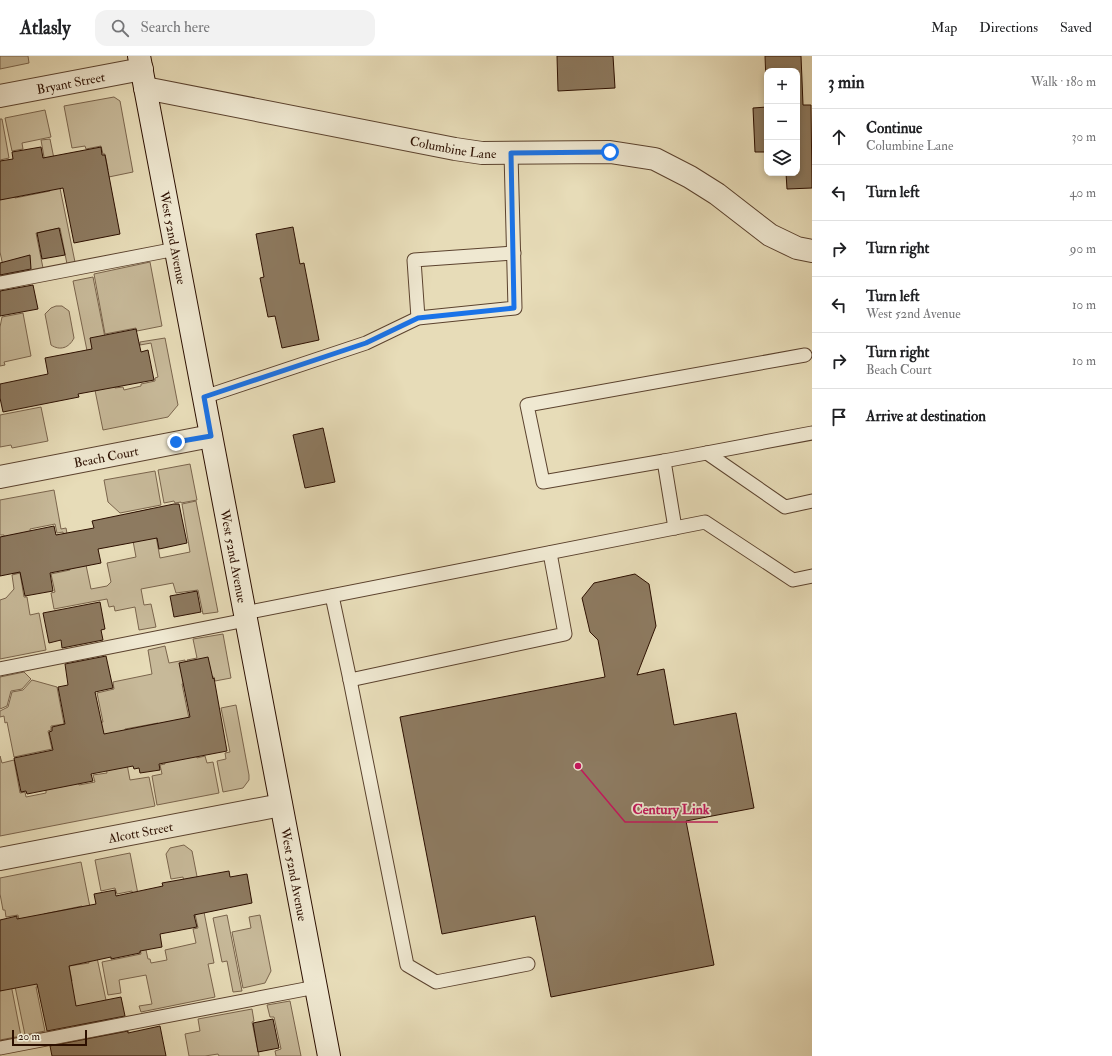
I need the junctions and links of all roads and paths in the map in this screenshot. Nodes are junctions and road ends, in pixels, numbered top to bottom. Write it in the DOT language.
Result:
graph roads {
  1 [pos="142,71"];
  2 [pos="0,96"];
  3 [pos="511,153"];
  4 [pos="176,249"];
  5 [pos="812,251"];
  6 [pos="514,253"];
  7 [pos="0,283"];
  8 [pos="418,318"];
  9 [pos="804,355"];
  10 [pos="204,397"];
  11 [pos="812,433"];
  12 [pos="211,436"];
  13 [pos="707,453"];
  14 [pos="664,461"];
  15 [pos="0,476"];
  16 [pos="812,501"];
  17 [pos="675,528"];
  18 [pos="550,553"];
  19 [pos="812,576"];
  20 [pos="332,596"];
  21 [pos="246,617"];
  22 [pos="0,668"];
  23 [pos="350,680"];
  24 [pos="281,805"];
  25 [pos="0,859"];
  26 [pos="528,964"];
  27 [pos="316,987"];
  28 [pos="0,1048"];
  29 [pos="329,1056"];
  1 -- 2 [label="street, Bryant Street"];
  1 -- 3 [label="street, Columbine Lane"];
  1 -- 4 [label="street, West 52nd Avenue"];
  3 -- 5 [label="street, Columbine Lane"];
  3 -- 6 [label="lane"];
  4 -- 7 [label="lane"];
  4 -- 10 [label="street, West 52nd Avenue"];
  6 -- 8 [label="lane"];
  6 -- 8 [label="lane"];
  8 -- 10 [label="lane"];
  9 -- 14 [label="lane"];
  10 -- 12 [label="street, West 52nd Avenue"];
  11 -- 13 [label="lane"];
  12 -- 15 [label="street, Beach Court"];
  12 -- 21 [label="street, West 52nd Avenue"];
  13 -- 14 [label="lane"];
  13 -- 16 [label="lane"];
  14 -- 17 [label="lane"];
  17 -- 18 [label="lane"];
  17 -- 19 [label="lane"];
  18 -- 20 [label="lane"];
  18 -- 23 [label="lane"];
  20 -- 21 [label="lane"];
  20 -- 23 [label="lane"];
  21 -- 22 [label="lane"];
  21 -- 24 [label="street, West 52nd Avenue"];
  23 -- 26 [label="lane"];
  24 -- 25 [label="street, Alcott Street"];
  24 -- 27 [label="street, West 52nd Avenue"];
  27 -- 28 [label="lane"];
  27 -- 29 [label="street, West 52nd Avenue"];
}
